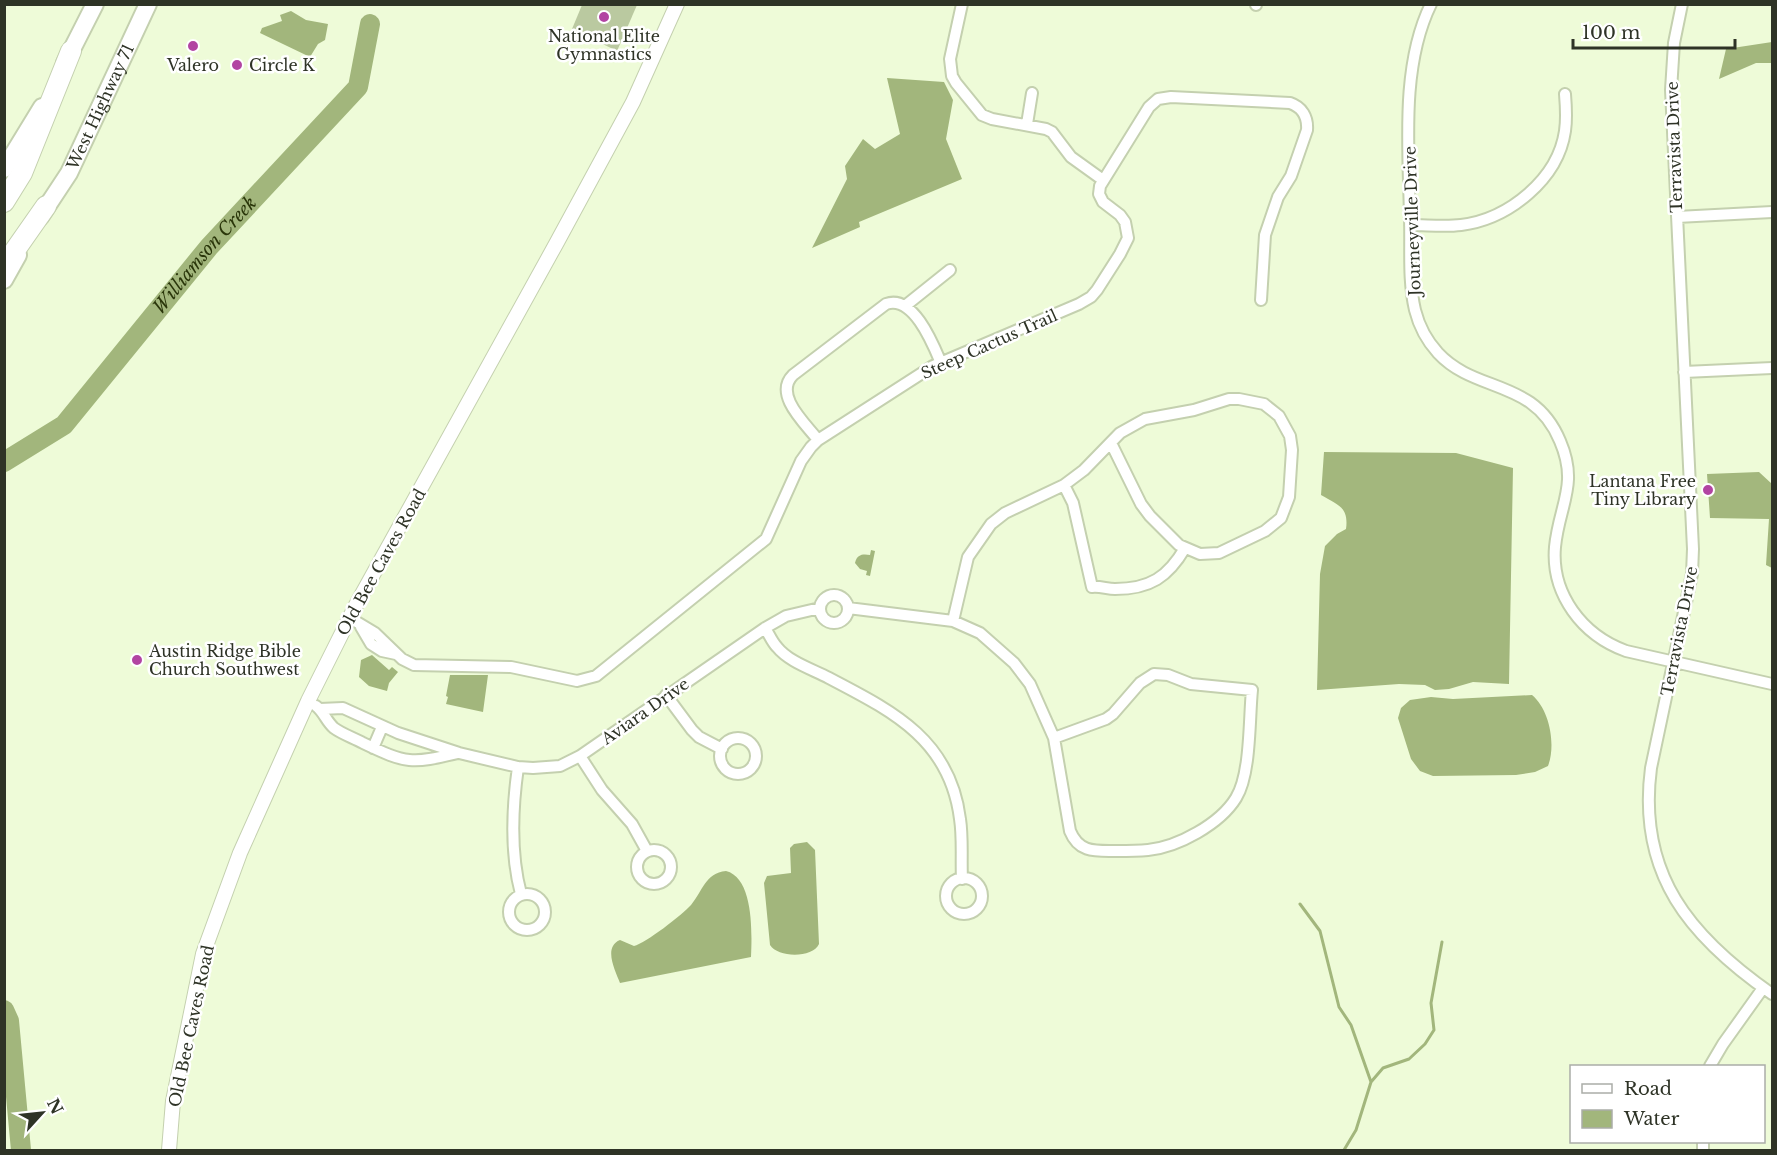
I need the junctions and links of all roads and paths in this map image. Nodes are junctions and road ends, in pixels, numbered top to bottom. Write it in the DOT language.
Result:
graph roads {
  1 [pos="94,4"];
  2 [pos="148,4"];
  3 [pos="677,4"];
  4 [pos="962,4"];
  5 [pos="1431,4"];
  6 [pos="1682,4"];
  7 [pos="71,51"];
  8 [pos="1032,93"];
  9 [pos="1565,94"];
  10 [pos="1027,124"];
  11 [pos="4,169"];
  12 [pos="1103,180"];
  13 [pos="4,202"];
  14 [pos="46,206"];
  15 [pos="1773,212"];
  16 [pos="1677,217"];
  17 [pos="1410,225"];
  18 [pos="4,266"];
  19 [pos="950,270"];
  20 [pos="4,280"];
  21 [pos="1261,300"];
  22 [pos="905,306"];
  23 [pos="941,363"];
  24 [pos="1773,368"];
  25 [pos="1684,372"];
  26 [pos="818,440"];
  27 [pos="1110,443"];
  28 [pos="1064,485"];
  29 [pos="1185,548"];
  30 [pos="820,608"];
  31 [pos="848,608"];
  32 [pos="350,618"];
  33 [pos="953,621"];
  34 [pos="765,628"];
  35 [pos="1673,662"];
  36 [pos="1773,684"];
  37 [pos="666,695"];
  38 [pos="308,701"];
  39 [pos="320,709"];
  40 [pos="382,727"];
  41 [pos="1054,738"];
  42 [pos="374,748"];
  43 [pos="722,748"];
  44 [pos="459,753"];
  45 [pos="580,756"];
  46 [pos="518,767"];
  47 [pos="647,851"];
  48 [pos="962,879"];
  49 [pos="521,894"];
  50 [pos="1768,991"];
  51 [pos="1711,1065"];
  52 [pos="169,1150"];
  1 -- 7 [label="main road"];
  2 -- 14 [label="main road, West Highway 71"];
  3 -- 32 [label="street, Old Bee Caves Road"];
  4 -- 10 [label="street"];
  5 -- 17 [label="street, Journeyville Drive"];
  6 -- 16 [label="street, Terravista Drive"];
  7 -- 11 [label="main road"];
  7 -- 13 [label="highway"];
  8 -- 10 [label="street"];
  9 -- 17 [label="street"];
  10 -- 12 [label="street"];
  12 -- 21 [label="street"];
  12 -- 23 [label="street, Steep Cactus Trail"];
  14 -- 18 [label="highway"];
  14 -- 20 [label="main road, West Highway 71"];
  15 -- 16 [label="street"];
  16 -- 25 [label="street, Terravista Drive"];
  17 -- 35 [label="street, Journeyville Drive"];
  19 -- 22 [label="street"];
  22 -- 23 [label="street"];
  22 -- 26 [label="street"];
  23 -- 26 [label="street, Steep Cactus Trail"];
  24 -- 25 [label="street"];
  25 -- 35 [label="street, Terravista Drive"];
  26 -- 32 [label="street, Steep Cactus Trail"];
  27 -- 28 [label="street"];
  27 -- 29 [label="street"];
  27 -- 29 [label="street"];
  28 -- 29 [label="street"];
  28 -- 33 [label="street"];
  30 -- 31 [label="street, Aviara Drive"];
  30 -- 31 [label="street"];
  30 -- 34 [label="street, Aviara Drive"];
  31 -- 33 [label="street, Aviara Drive"];
  32 -- 38 [label="street, Old Bee Caves Road"];
  33 -- 41 [label="street, Aviara Drive"];
  34 -- 37 [label="street, Aviara Drive"];
  34 -- 48 [label="street"];
  35 -- 36 [label="street, Journeyville Drive"];
  35 -- 50 [label="street, Terravista Drive"];
  37 -- 43 [label="street"];
  37 -- 45 [label="street, Aviara Drive"];
  38 -- 39 [label="street, Aviara Drive"];
  38 -- 52 [label="street, Old Bee Caves Road"];
  39 -- 40 [label="street, Aviara Drive"];
  39 -- 42 [label="street, Aviara Drive"];
  40 -- 42 [label="street"];
  40 -- 44 [label="street, Aviara Drive"];
  41 -- 41 [label="street, Aviara Drive"];
  42 -- 44 [label="street, Aviara Drive"];
  44 -- 46 [label="street, Aviara Drive"];
  45 -- 46 [label="street, Aviara Drive"];
  45 -- 47 [label="street"];
  46 -- 49 [label="street"];
  50 -- 51 [label="street"];
}
